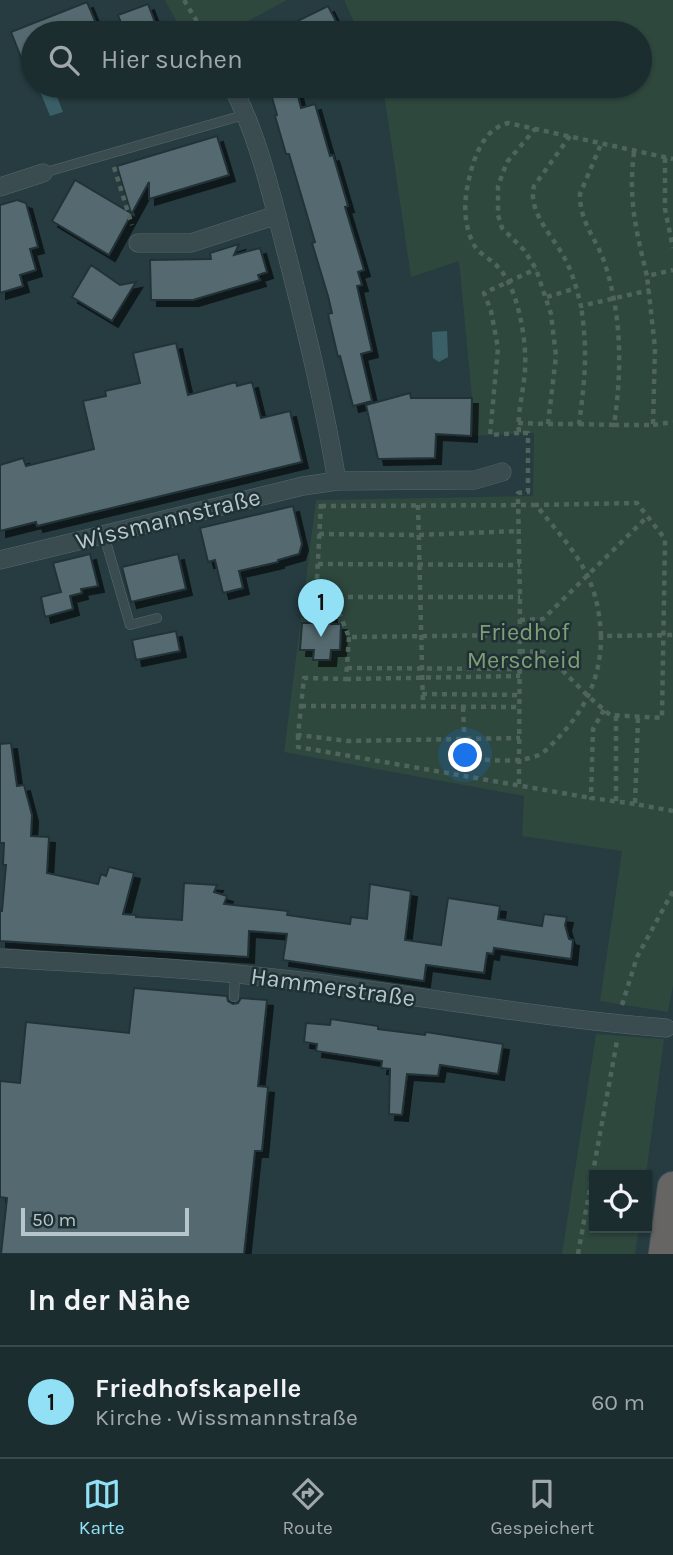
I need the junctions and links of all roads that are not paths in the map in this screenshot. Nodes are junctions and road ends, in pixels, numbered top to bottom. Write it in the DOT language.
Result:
graph roads {
  1 [pos="239,98"];
  2 [pos="247,113"];
  3 [pos="43,173"];
  4 [pos="0,187"];
  5 [pos="277,215"];
  6 [pos="138,243"];
  7 [pos="502,472"];
  8 [pos="330,482"];
  9 [pos="104,535"];
  10 [pos="0,560"];
  11 [pos="157,618"];
  12 [pos="0,958"];
  13 [pos="235,974"];
  14 [pos="234,997"];
  15 [pos="666,1028"];
  16 [pos="673,1186"];
  17 [pos="664,1254"];
  1 -- 2 [label="street"];
  2 -- 3 [label="lane"];
  2 -- 5 [label="street"];
  3 -- 4 [label="street"];
  5 -- 6 [label="street"];
  5 -- 8 [label="street"];
  7 -- 8 [label="street, Wissmannstraße"];
  8 -- 9 [label="street, Wissmannstraße"];
  9 -- 10 [label="street, Wissmannstraße"];
  9 -- 11 [label="lane"];
  12 -- 13 [label="street, Hammerstraße"];
  13 -- 14 [label="lane"];
  13 -- 15 [label="street, Hammerstraße"];
  16 -- 17 [label="highway"];
}
